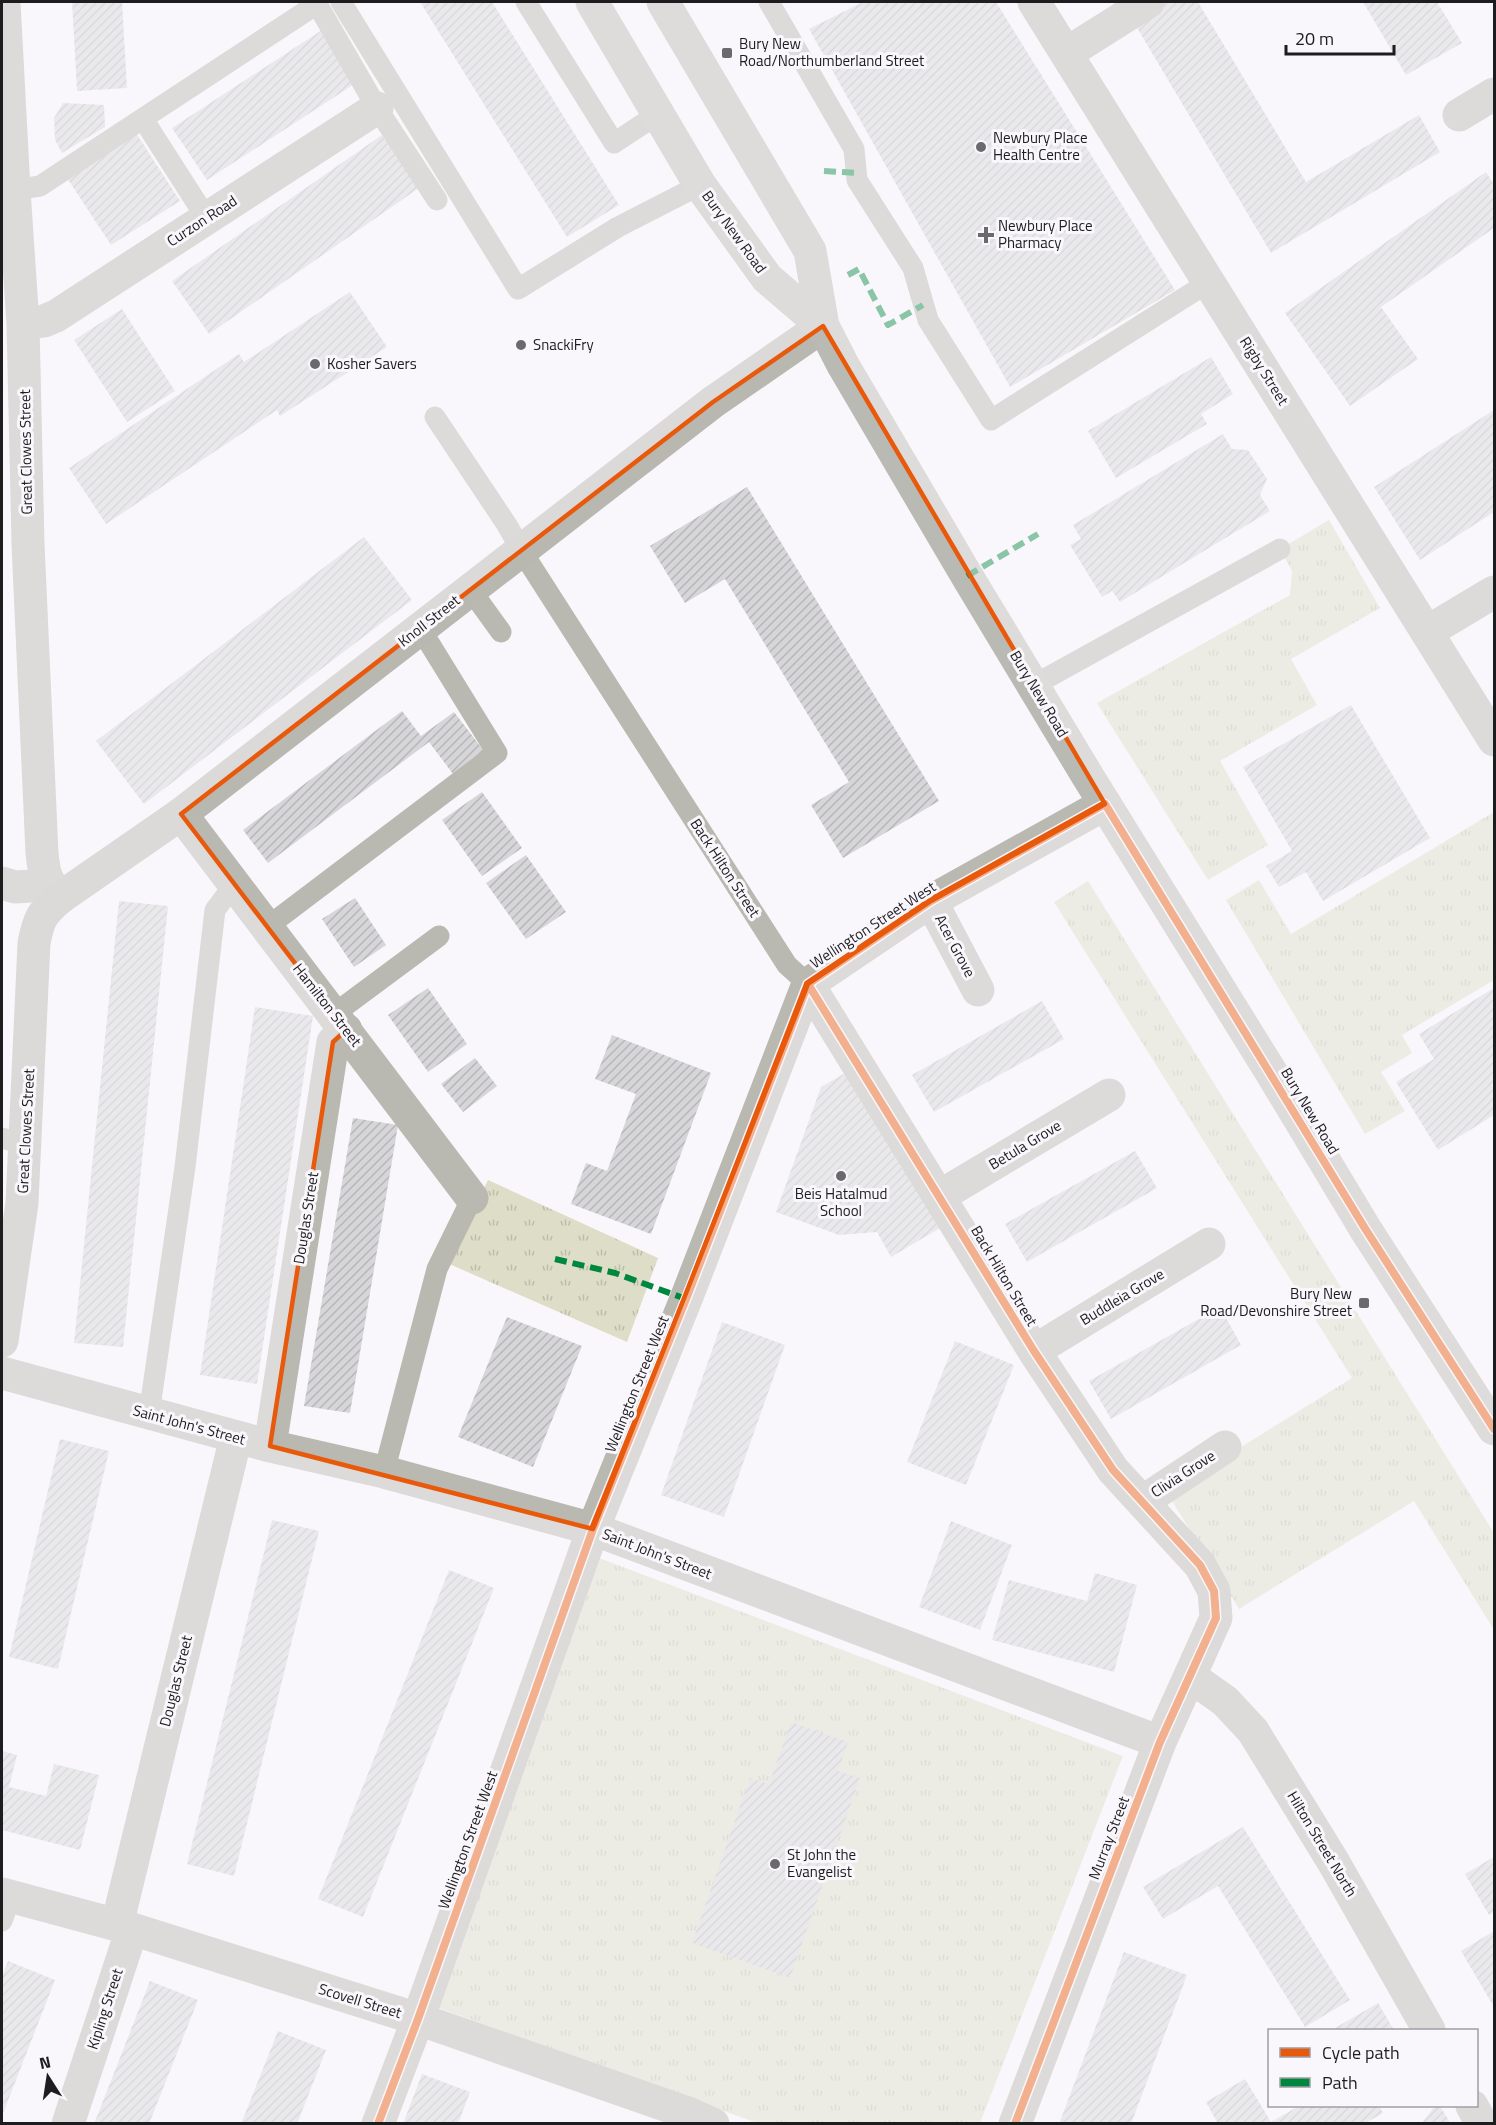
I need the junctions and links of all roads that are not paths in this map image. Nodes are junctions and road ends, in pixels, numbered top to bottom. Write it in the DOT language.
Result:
graph roads {
  1 [pos="4,2"];
  2 [pos="341,2"];
  3 [pos="526,2"];
  4 [pos="592,2"];
  5 [pos="663,2"];
  6 [pos="769,2"];
  7 [pos="1034,2"];
  8 [pos="1148,2"];
  9 [pos="1067,53"];
  10 [pos="1494,94"];
  11 [pos="377,108"];
  12 [pos="658,114"];
  13 [pos="1459,116"];
  14 [pos="143,118"];
  15 [pos="700,185"];
  16 [pos="14,190"];
  17 [pos="437,200"];
  18 [pos="207,219"];
  19 [pos="1209,282"];
  20 [pos="23,324"];
  21 [pos="823,326"];
  22 [pos="435,417"];
  23 [pos="15,543"];
  24 [pos="521,549"];
  25 [pos="1280,549"];
  26 [pos="471,589"];
  27 [pos="1494,592"];
  28 [pos="420,628"];
  29 [pos="501,632"];
  30 [pos="1427,632"];
  31 [pos="1034,685"];
  32 [pos="1494,740"];
  33 [pos="1105,804"];
  34 [pos="182,814"];
  35 [pos="2,883"];
  36 [pos="234,885"];
  37 [pos="50,900"];
  38 [pos="931,901"];
  39 [pos="267,927"];
  40 [pos="439,936"];
  41 [pos="808,984"];
  42 [pos="978,990"];
  43 [pos="340,1022"];
  44 [pos="1109,1095"];
  45 [pos="13,1141"];
  46 [pos="940,1196"];
  47 [pos="472,1198"];
  48 [pos="1209,1244"];
  49 [pos="2,1341"];
  50 [pos="1034,1351"];
  51 [pos="2,1372"];
  52 [pos="149,1414"];
  53 [pos="1494,1429"];
  54 [pos="236,1437"];
  55 [pos="270,1446"];
  56 [pos="1225,1447"];
  57 [pos="384,1472"];
  58 [pos="1142,1502"];
  59 [pos="593,1529"];
  60 [pos="1200,1565"];
  61 [pos="1191,1677"];
  62 [pos="1160,1742"];
  63 [pos="4,1903"];
  64 [pos="124,1927"];
  65 [pos="418,2019"];
  66 [pos="1428,2029"];
  67 [pos="1473,2107"];
  68 [pos="695,2120"];
  69 [pos="68,2124"];
  70 [pos="378,2124"];
  71 [pos="1015,2124"];
  72 [pos="1482,2124"];
  1 -- 16 [label="street, Great Clowes Street"];
  2 -- 15 [label="lane"];
  3 -- 12 [label="lane"];
  4 -- 12 [label="highway, Bury New Road"];
  5 -- 21 [label="highway"];
  6 -- 19 [label="lane"];
  7 -- 9 [label="street, Rigby Street"];
  8 -- 9 [label="street"];
  9 -- 19 [label="street, Rigby Street"];
  10 -- 13 [label="street"];
  11 -- 14 [label="lane"];
  11 -- 17 [label="lane"];
  11 -- 18 [label="street, Curzon Road"];
  12 -- 15 [label="highway, Bury New Road"];
  14 -- 16 [label="lane"];
  14 -- 18 [label="lane"];
  15 -- 21 [label="highway, Bury New Road"];
  16 -- 20 [label="street, Great Clowes Street"];
  18 -- 20 [label="street, Curzon Road"];
  19 -- 30 [label="street, Rigby Street"];
  20 -- 23 [label="street, Great Clowes Street"];
  21 -- 24 [label="main road, Knoll Street"];
  21 -- 31 [label="highway, Bury New Road"];
  22 -- 24 [label="lane, Back Hilton Street"];
  23 -- 37 [label="street, Great Clowes Street"];
  24 -- 26 [label="main road, Knoll Street"];
  24 -- 41 [label="lane, Back Hilton Street"];
  25 -- 31 [label="lane"];
  26 -- 28 [label="main road, Knoll Street"];
  26 -- 29 [label="lane"];
  27 -- 30 [label="street"];
  28 -- 34 [label="main road, Knoll Street"];
  28 -- 39 [label="lane"];
  30 -- 32 [label="street, Rigby Street"];
  31 -- 33 [label="highway, Bury New Road"];
  33 -- 38 [label="street, Wellington Street West"];
  33 -- 53 [label="highway, Bury New Road"];
  34 -- 36 [label="street, Hamilton Street"];
  34 -- 37 [label="main road, Knoll Street"];
  35 -- 37 [label="street"];
  36 -- 39 [label="street, Hamilton Street"];
  36 -- 52 [label="lane"];
  37 -- 45 [label="main road, Great Clowes Street"];
  38 -- 41 [label="street, Wellington Street West"];
  38 -- 42 [label="street, Acer Grove"];
  39 -- 43 [label="street, Hamilton Street"];
  40 -- 43 [label="lane"];
  41 -- 46 [label="street, Back Hilton Street"];
  41 -- 59 [label="street, Wellington Street West"];
  43 -- 47 [label="street, Hamilton Street"];
  43 -- 55 [label="street, Douglas Street"];
  44 -- 46 [label="street, Betula Grove"];
  45 -- 49 [label="main road, Great Clowes Street"];
  46 -- 50 [label="street, Back Hilton Street"];
  47 -- 57 [label="lane"];
  48 -- 50 [label="street, Buddleia Grove"];
  50 -- 58 [label="street, Back Hilton Street"];
  51 -- 52 [label="street, Saint John's Street"];
  52 -- 54 [label="street, Saint John's Street"];
  54 -- 55 [label="street, Saint John's Street"];
  54 -- 64 [label="street, Douglas Street"];
  55 -- 57 [label="street, Saint John's Street"];
  56 -- 58 [label="street, Clivia Grove"];
  57 -- 59 [label="street, Saint John's Street"];
  58 -- 60 [label="street, Back Hilton Street"];
  59 -- 62 [label="street, Saint John's Street"];
  59 -- 65 [label="street, Wellington Street West"];
  60 -- 61 [label="street, Murray Street"];
  61 -- 62 [label="street, Murray Street"];
  61 -- 66 [label="street, Hilton Street North"];
  62 -- 71 [label="street, Murray Street"];
  63 -- 64 [label="street, Scovell Street"];
  64 -- 65 [label="street, Scovell Street"];
  64 -- 69 [label="street, Kipling Street"];
  65 -- 68 [label="street, Scovell Street"];
  65 -- 70 [label="street, Wellington Street West"];
  67 -- 72 [label="street"];
}
